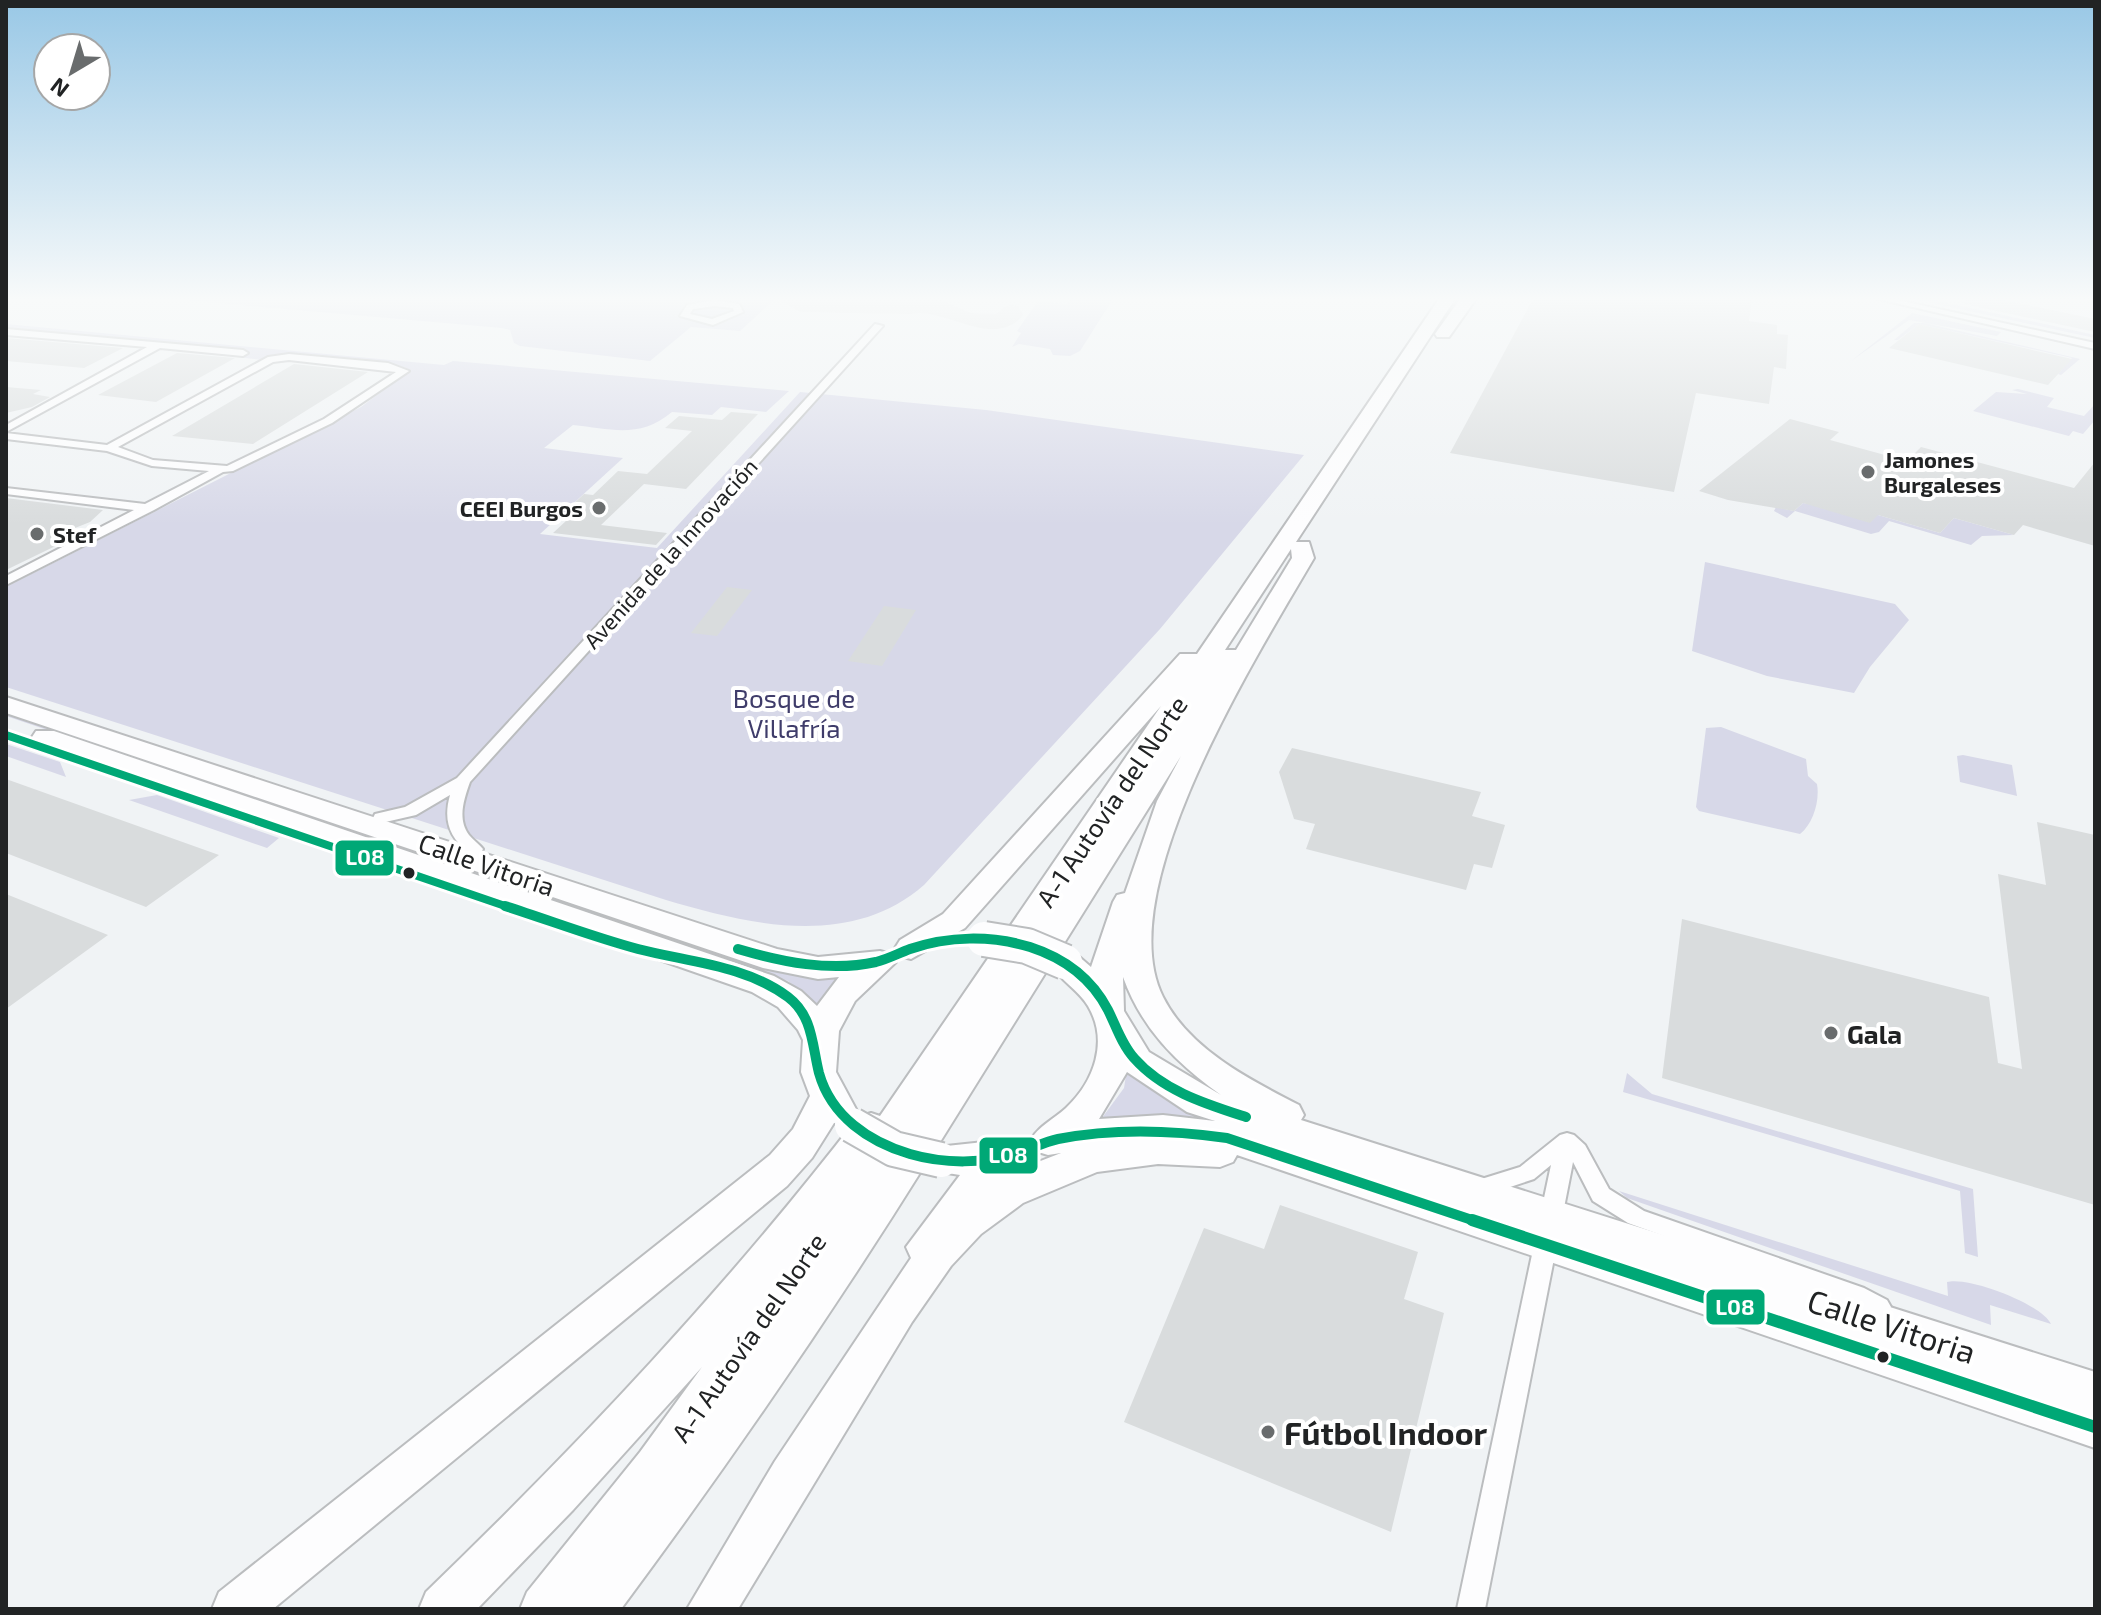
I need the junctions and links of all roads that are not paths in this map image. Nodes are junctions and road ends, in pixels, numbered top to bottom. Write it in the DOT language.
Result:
graph roads {
  1 [pos="106,374"];
  2 [pos="245,374"];
  3 [pos="397,374"];
  4 [pos="834,374"];
  5 [pos="1400,374"];
  6 [pos="1411,374"];
  7 [pos="7,435"];
  8 [pos="109,448"];
  9 [pos="219,470"];
  10 [pos="6,491"];
  11 [pos="150,508"];
  12 [pos="1289,551"];
  13 [pos="6,581"];
  14 [pos="6,705"];
  15 [pos="6,724"];
  16 [pos="463,781"];
  17 [pos="1178,784"];
  18 [pos="381,818"];
  19 [pos="475,849"];
  20 [pos="911,948"];
  21 [pos="880,962"];
  22 [pos="988,983"];
  23 [pos="1111,1017"];
  24 [pos="819,1039"];
  25 [pos="840,1110"];
  26 [pos="1567,1141"];
  27 [pos="1031,1147"];
  28 [pos="1330,1173"];
  29 [pos="1467,1186"];
  30 [pos="1548,1227"];
  31 [pos="1921,1334"];
  32 [pos="2095,1392"];
  33 [pos="2095,1427"];
  34 [pos="814,1438"];
  35 [pos="236,1609"];
  36 [pos="443,1609"];
  37 [pos="544,1609"];
  38 [pos="592,1609"];
  39 [pos="711,1609"];
  40 [pos="1471,1609"];
  1 -- 7 [label="street"];
  2 -- 8 [label="street"];
  3 -- 9 [label="street"];
  4 -- 16 [label="street, Avenida de la Innovación"];
  5 -- 12 [label="highway, A-1 Autovía del Norte"];
  6 -- 12 [label="highway, A-1 Autovía del Norte"];
  7 -- 8 [label="street"];
  8 -- 9 [label="street"];
  9 -- 11 [label="street"];
  10 -- 11 [label="street"];
  11 -- 13 [label="street"];
  12 -- 17 [label="highway"];
  12 -- 20 [label="highway"];
  12 -- 22 [label="highway, A-1 Autovía del Norte"];
  12 -- 38 [label="highway, A-1 Autovía del Norte"];
  14 -- 21 [label="highway, Calle Vitoria"];
  15 -- 24 [label="highway, Calle Vitoria"];
  16 -- 18 [label="street, Avenida de la Innovación"];
  16 -- 19 [label="street, Avenida de la Innovación"];
  17 -- 23 [label="highway"];
  17 -- 29 [label="highway"];
  20 -- 21 [label="highway"];
  20 -- 23 [label="highway, bridge"];
  21 -- 24 [label="highway"];
  22 -- 36 [label="highway"];
  22 -- 37 [label="highway, A-1 Autovía del Norte"];
  23 -- 27 [label="highway"];
  23 -- 29 [label="highway, Calle Vitoria"];
  24 -- 25 [label="highway"];
  25 -- 27 [label="highway, bridge"];
  25 -- 35 [label="highway"];
  26 -- 29 [label="street"];
  26 -- 30 [label="street"];
  26 -- 31 [label="street"];
  27 -- 28 [label="highway, Calle Vitoria"];
  27 -- 34 [label="highway"];
  28 -- 30 [label="highway, Calle Vitoria"];
  28 -- 34 [label="highway"];
  29 -- 30 [label="highway, Calle Vitoria"];
  30 -- 31 [label="highway, Calle Vitoria"];
  30 -- 33 [label="highway, Calle Vitoria"];
  30 -- 40 [label="street"];
  31 -- 32 [label="highway, Calle Vitoria"];
  34 -- 39 [label="highway"];
}
